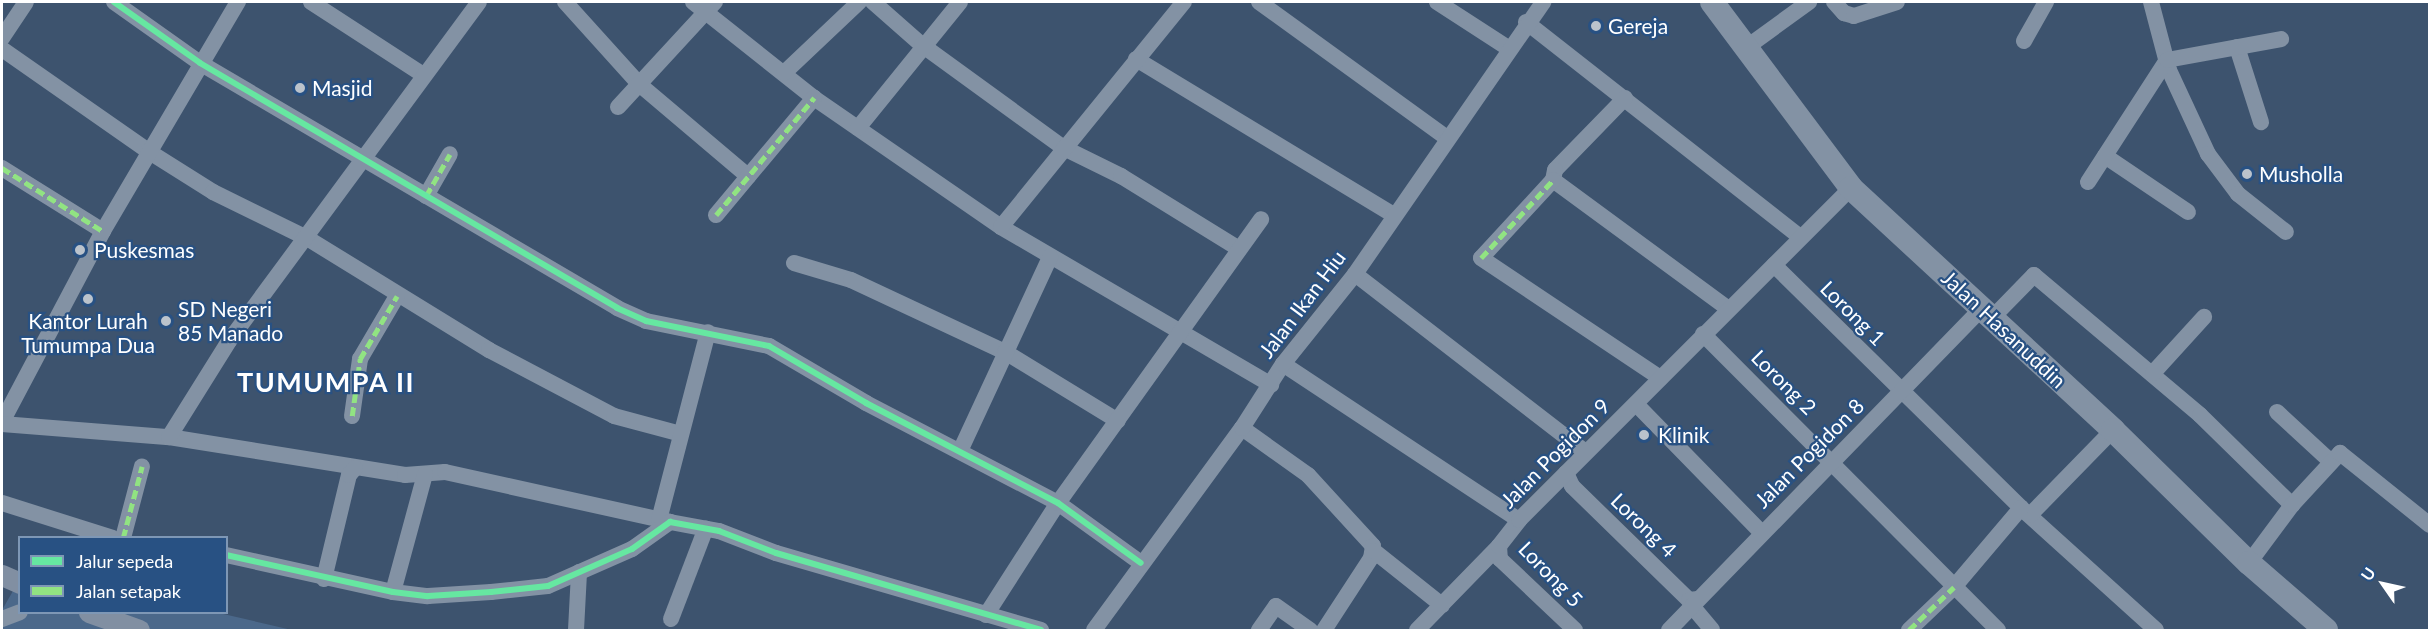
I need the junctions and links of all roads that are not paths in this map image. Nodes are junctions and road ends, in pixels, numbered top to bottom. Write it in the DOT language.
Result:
graph roads {
  1 [pos="26,2"];
  2 [pos="114,2"];
  3 [pos="238,2"];
  4 [pos="311,2"];
  5 [pos="479,2"];
  6 [pos="565,2"];
  7 [pos="693,2"];
  8 [pos="860,2"];
  9 [pos="873,2"];
  10 [pos="960,2"];
  11 [pos="1184,2"];
  12 [pos="1259,2"];
  13 [pos="1437,2"];
  14 [pos="1452,2"];
  15 [pos="1542,2"];
  16 [pos="1712,2"];
  17 [pos="1809,2"];
  18 [pos="1834,2"];
  19 [pos="1897,2"];
  20 [pos="2046,2"];
  21 [pos="2151,2"];
  22 [pos="710,7"];
  23 [pos="1462,16"];
  24 [pos="1526,22"];
  25 [pos="2,38"];
  26 [pos="2281,39"];
  27 [pos="2024,41"];
  28 [pos="922,45"];
  29 [pos="1747,47"];
  30 [pos="2237,47"];
  31 [pos="1508,48"];
  32 [pos="2,49"];
  33 [pos="1136,59"];
  34 [pos="2167,60"];
  35 [pos="200,63"];
  36 [pos="784,73"];
  37 [pos="422,74"];
  38 [pos="639,84"];
  39 [pos="814,98"];
  40 [pos="1625,98"];
  41 [pos="618,107"];
  42 [pos="2261,122"];
  43 [pos="858,128"];
  44 [pos="1447,138"];
  45 [pos="1064,148"];
  46 [pos="148,151"];
  47 [pos="450,154"];
  48 [pos="2105,156"];
  49 [pos="362,159"];
  50 [pos="2,168"];
  51 [pos="748,176"];
  52 [pos="1553,180"];
  53 [pos="2088,182"];
  54 [pos="1851,188"];
  55 [pos="426,196"];
  56 [pos="2188,213"];
  57 [pos="716,215"];
  58 [pos="1394,215"];
  59 [pos="1262,219"];
  60 [pos="1001,227"];
  61 [pos="102,231"];
  62 [pos="2286,232"];
  63 [pos="1800,237"];
  64 [pos="307,238"];
  65 [pos="1239,249"];
  66 [pos="1050,257"];
  67 [pos="795,263"];
  68 [pos="1774,265"];
  69 [pos="1354,274"];
  70 [pos="397,296"];
  71 [pos="1727,308"];
  72 [pos="1987,313"];
  73 [pos="2204,317"];
  74 [pos="708,332"];
  75 [pos="1182,333"];
  76 [pos="1703,334"];
  77 [pos="1005,352"];
  78 [pos="1283,364"];
  79 [pos="2153,373"];
  80 [pos="1660,378"];
  81 [pos="1271,385"];
  82 [pos="1900,392"];
  83 [pos="1636,404"];
  84 [pos="2277,412"];
  85 [pos="352,416"];
  86 [pos="1118,421"];
  87 [pos="2,423"];
  88 [pos="1242,429"];
  89 [pos="2113,430"];
  90 [pos="681,434"];
  91 [pos="169,436"];
  92 [pos="961,449"];
  93 [pos="1585,453"];
  94 [pos="2329,460"];
  95 [pos="1832,461"];
  96 [pos="142,466"];
  97 [pos="355,468"];
  98 [pos="1566,473"];
  99 [pos="425,474"];
  100 [pos="2,503"];
  101 [pos="1058,503"];
  102 [pos="2292,505"];
  103 [pos="2026,512"];
  104 [pos="1519,520"];
  105 [pos="664,521"];
  106 [pos="2430,525"];
  107 [pos="706,528"];
  108 [pos="1762,533"];
  109 [pos="110,536"];
  110 [pos="123,536"];
  111 [pos="1499,546"];
  112 [pos="1374,551"];
  113 [pos="228,555"];
  114 [pos="1141,563"];
  115 [pos="2249,563"];
  116 [pos="579,572"];
  117 [pos="2,575"];
  118 [pos="324,579"];
  119 [pos="18,582"];
  120 [pos="1954,587"];
  121 [pos="393,592"];
  122 [pos="1695,603"];
  123 [pos="1442,605"];
  124 [pos="18,613"];
  125 [pos="95,614"];
  126 [pos="986,615"];
  127 [pos="2,619"];
  128 [pos="671,619"];
  129 [pos="1426,627"];
  130 [pos="139,630"];
  131 [pos="576,630"];
  132 [pos="1041,630"];
  133 [pos="1094,630"];
  134 [pos="1259,630"];
  135 [pos="1310,630"];
  136 [pos="1324,630"];
  137 [pos="1575,630"];
  138 [pos="1669,630"];
  139 [pos="1712,630"];
  140 [pos="1909,630"];
  141 [pos="1998,630"];
  142 [pos="2156,630"];
  143 [pos="2326,630"];
  1 -- 25 [label="street"];
  2 -- 35 [label="street"];
  3 -- 35 [label="street"];
  4 -- 37 [label="street"];
  5 -- 37 [label="street"];
  6 -- 38 [label="street"];
  7 -- 22 [label="street"];
  8 -- 36 [label="street"];
  9 -- 28 [label="street"];
  10 -- 28 [label="street"];
  11 -- 33 [label="street"];
  12 -- 44 [label="street"];
  13 -- 23 [label="street"];
  14 -- 23 [label="street"];
  15 -- 24 [label="street, Jalan Ikan Hiu"];
  16 -- 29 [label="highway, Jalan Hasanuddin"];
  17 -- 29 [label="street"];
  18 -- 19 [label="street"];
  20 -- 27 [label="street"];
  21 -- 34 [label="street"];
  22 -- 36 [label="street"];
  22 -- 38 [label="street"];
  23 -- 31 [label="street"];
  24 -- 31 [label="street, Jalan Ikan Hiu"];
  24 -- 40 [label="street"];
  26 -- 30 [label="street"];
  28 -- 43 [label="street"];
  28 -- 45 [label="street"];
  29 -- 54 [label="highway, Jalan Hasanuddin"];
  30 -- 34 [label="street"];
  30 -- 42 [label="street"];
  31 -- 44 [label="street, Jalan Ikan Hiu"];
  32 -- 46 [label="street"];
  33 -- 45 [label="street"];
  33 -- 58 [label="street"];
  34 -- 48 [label="street"];
  34 -- 62 [label="street"];
  35 -- 46 [label="street"];
  35 -- 49 [label="street"];
  36 -- 39 [label="street"];
  37 -- 49 [label="street"];
  38 -- 41 [label="street"];
  38 -- 51 [label="street"];
  39 -- 43 [label="street"];
  39 -- 51 [label="street"];
  40 -- 52 [label="street"];
  40 -- 63 [label="street"];
  43 -- 60 [label="street"];
  44 -- 58 [label="street, Jalan Ikan Hiu"];
  45 -- 60 [label="street"];
  45 -- 65 [label="street"];
  46 -- 61 [label="street"];
  46 -- 64 [label="street"];
  47 -- 55 [label="street"];
  48 -- 53 [label="street"];
  48 -- 56 [label="street"];
  49 -- 55 [label="street"];
  49 -- 64 [label="street"];
  50 -- 61 [label="street"];
  51 -- 57 [label="street"];
  52 -- 71 [label="street"];
  52 -- 80 [label="street"];
  54 -- 63 [label="street, Jalan Pogidon 9"];
  54 -- 72 [label="highway, Jalan Hasanuddin"];
  55 -- 74 [label="street"];
  58 -- 69 [label="street, Jalan Ikan Hiu"];
  59 -- 65 [label="street"];
  60 -- 66 [label="street"];
  61 -- 87 [label="street"];
  63 -- 68 [label="street, Jalan Pogidon 9"];
  64 -- 70 [label="street"];
  64 -- 91 [label="street"];
  65 -- 75 [label="street"];
  66 -- 75 [label="street"];
  66 -- 77 [label="street"];
  67 -- 77 [label="street"];
  68 -- 71 [label="street, Jalan Pogidon 9"];
  68 -- 82 [label="street, Lorong 1"];
  69 -- 78 [label="street, Jalan Ikan Hiu"];
  69 -- 93 [label="street"];
  70 -- 85 [label="street"];
  70 -- 90 [label="street"];
  71 -- 76 [label="street, Jalan Pogidon 9"];
  72 -- 79 [label="street, Jalan Pogidon 8"];
  72 -- 82 [label="street, Jalan Pogidon 8"];
  72 -- 89 [label="highway, Jalan Hasanuddin"];
  73 -- 79 [label="street"];
  74 -- 90 [label="street"];
  74 -- 92 [label="street"];
  75 -- 81 [label="street"];
  75 -- 86 [label="street"];
  76 -- 80 [label="street, Jalan Pogidon 9"];
  76 -- 95 [label="street, Lorong 2"];
  77 -- 86 [label="street"];
  77 -- 92 [label="street"];
  78 -- 81 [label="street, Jalan Ikan Hiu"];
  78 -- 104 [label="street"];
  79 -- 102 [label="street"];
  80 -- 83 [label="street, Jalan Pogidon 9"];
  81 -- 88 [label="street, Jalan Ikan Hiu"];
  82 -- 95 [label="street, Jalan Pogidon 8"];
  82 -- 103 [label="street, Lorong 1"];
  83 -- 93 [label="street, Jalan Pogidon 9"];
  83 -- 108 [label="street"];
  84 -- 94 [label="street"];
  86 -- 101 [label="street"];
  87 -- 91 [label="street"];
  88 -- 112 [label="street"];
  88 -- 114 [label="street, Jalan Ikan Hiu"];
  89 -- 103 [label="street"];
  89 -- 115 [label="highway, Jalan Hasanuddin"];
  90 -- 105 [label="street"];
  91 -- 97 [label="street"];
  92 -- 101 [label="street"];
  93 -- 98 [label="street, Jalan Pogidon 9"];
  94 -- 102 [label="street"];
  94 -- 106 [label="street"];
  95 -- 108 [label="street, Jalan Pogidon 8"];
  95 -- 120 [label="street, Lorong 2"];
  96 -- 110 [label="street"];
  97 -- 99 [label="street"];
  97 -- 118 [label="street"];
  98 -- 104 [label="street, Jalan Pogidon 9"];
  98 -- 122 [label="street, Lorong 4"];
  99 -- 105 [label="street"];
  99 -- 121 [label="street"];
  100 -- 109 [label="street"];
  101 -- 114 [label="street"];
  101 -- 126 [label="street"];
  102 -- 115 [label="street"];
  103 -- 120 [label="street"];
  103 -- 142 [label="street, Lorong 1"];
  104 -- 111 [label="street, Jalan Pogidon 9"];
  105 -- 107 [label="street"];
  105 -- 116 [label="street"];
  107 -- 126 [label="street"];
  107 -- 128 [label="street"];
  108 -- 122 [label="street, Jalan Pogidon 8"];
  111 -- 123 [label="street, Jalan Pogidon 9"];
  111 -- 137 [label="street, Lorong 5"];
  112 -- 123 [label="street"];
  112 -- 136 [label="street"];
  113 -- 118 [label="street"];
  114 -- 133 [label="street, Jalan Ikan Hiu"];
  115 -- 143 [label="highway, Jalan Hasanuddin"];
  116 -- 121 [label="street"];
  116 -- 131 [label="street"];
  117 -- 119 [label="main road"];
  118 -- 121 [label="street"];
  120 -- 140 [label="street"];
  120 -- 141 [label="street, Lorong 2"];
  122 -- 138 [label="street, Jalan Pogidon 8"];
  122 -- 139 [label="street"];
  123 -- 129 [label="street, Jalan Pogidon 9"];
  124 -- 127 [label="street"];
  125 -- 130 [label="main road"];
  126 -- 132 [label="street"];
  134 -- 135 [label="street"];
}
